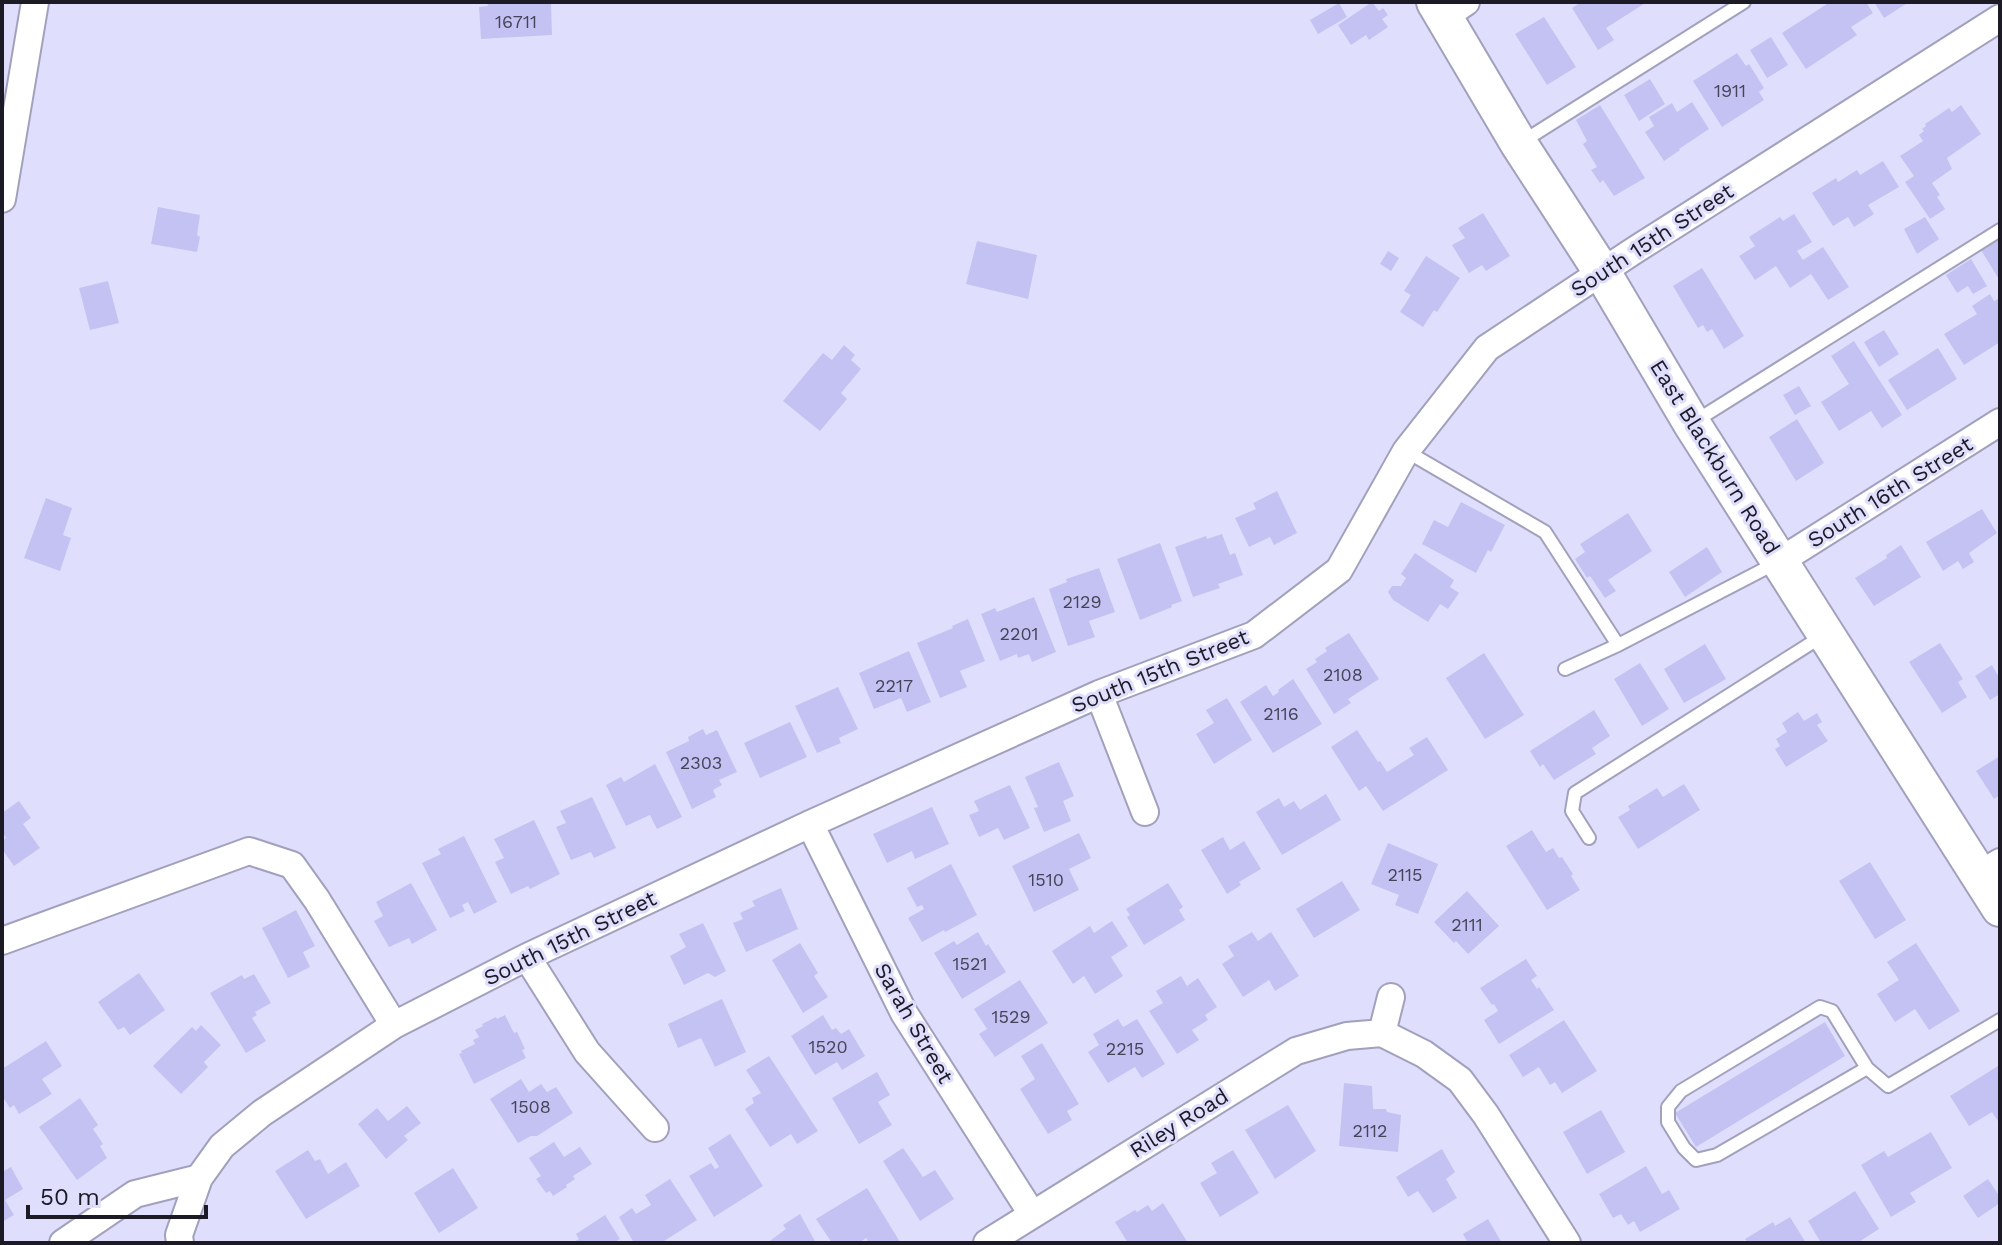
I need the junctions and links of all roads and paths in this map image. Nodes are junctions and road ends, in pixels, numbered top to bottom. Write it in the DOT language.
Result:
graph roads {
  1 [pos="35,2"];
  2 [pos="1744,2"];
  3 [pos="1448,7"];
  4 [pos="2000,18"];
  5 [pos="1519,144"];
  6 [pos="2,199"];
  7 [pos="2000,230"];
  8 [pos="1602,272"];
  9 [pos="2000,422"];
  10 [pos="1692,424"];
  11 [pos="1406,451"];
  12 [pos="1780,561"];
  13 [pos="1826,634"];
  14 [pos="1618,645"];
  15 [pos="1565,669"];
  16 [pos="1099,694"];
  17 [pos="1145,812"];
  18 [pos="810,824"];
  19 [pos="1589,838"];
  20 [pos="1990,869"];
  21 [pos="2000,908"];
  22 [pos="2,941"];
  23 [pos="527,957"];
  24 [pos="1391,997"];
  25 [pos="2000,1020"];
  26 [pos="394,1025"];
  27 [pos="1382,1033"];
  28 [pos="1867,1068"];
  29 [pos="655,1128"];
  30 [pos="199,1178"];
  31 [pos="1032,1214"];
  32 [pos="63,1243"];
  33 [pos="180,1243"];
  34 [pos="987,1243"];
  35 [pos="1567,1243"];
  1 -- 6 [label="street"];
  2 -- 5 [label="lane"];
  3 -- 5 [label="street, East Blackburn Road"];
  4 -- 8 [label="street, South 15th Street"];
  5 -- 8 [label="street, East Blackburn Road"];
  7 -- 10 [label="lane"];
  8 -- 10 [label="street, East Blackburn Road"];
  8 -- 11 [label="street, South 15th Street"];
  9 -- 12 [label="street, South 16th Street"];
  10 -- 12 [label="street, East Blackburn Road"];
  11 -- 14 [label="lane"];
  11 -- 16 [label="street, South 15th Street"];
  12 -- 13 [label="street, East Blackburn Road"];
  12 -- 14 [label="lane"];
  13 -- 19 [label="lane"];
  13 -- 20 [label="street, East Blackburn Road"];
  14 -- 15 [label="lane"];
  16 -- 17 [label="street"];
  16 -- 18 [label="street, South 15th Street"];
  18 -- 23 [label="street, South 15th Street"];
  18 -- 31 [label="street, Sarah Street"];
  20 -- 21 [label="street, East Blackburn Road"];
  22 -- 26 [label="street"];
  23 -- 26 [label="street, South 15th Street"];
  23 -- 29 [label="street"];
  24 -- 27 [label="street"];
  25 -- 28 [label="lane"];
  26 -- 30 [label="street, South 15th Street"];
  27 -- 31 [label="street, Riley Road"];
  27 -- 35 [label="street"];
  28 -- 28 [label="lane"];
  30 -- 32 [label="street"];
  30 -- 33 [label="street, South 15th Street"];
  31 -- 34 [label="street, Riley Road"];
}
